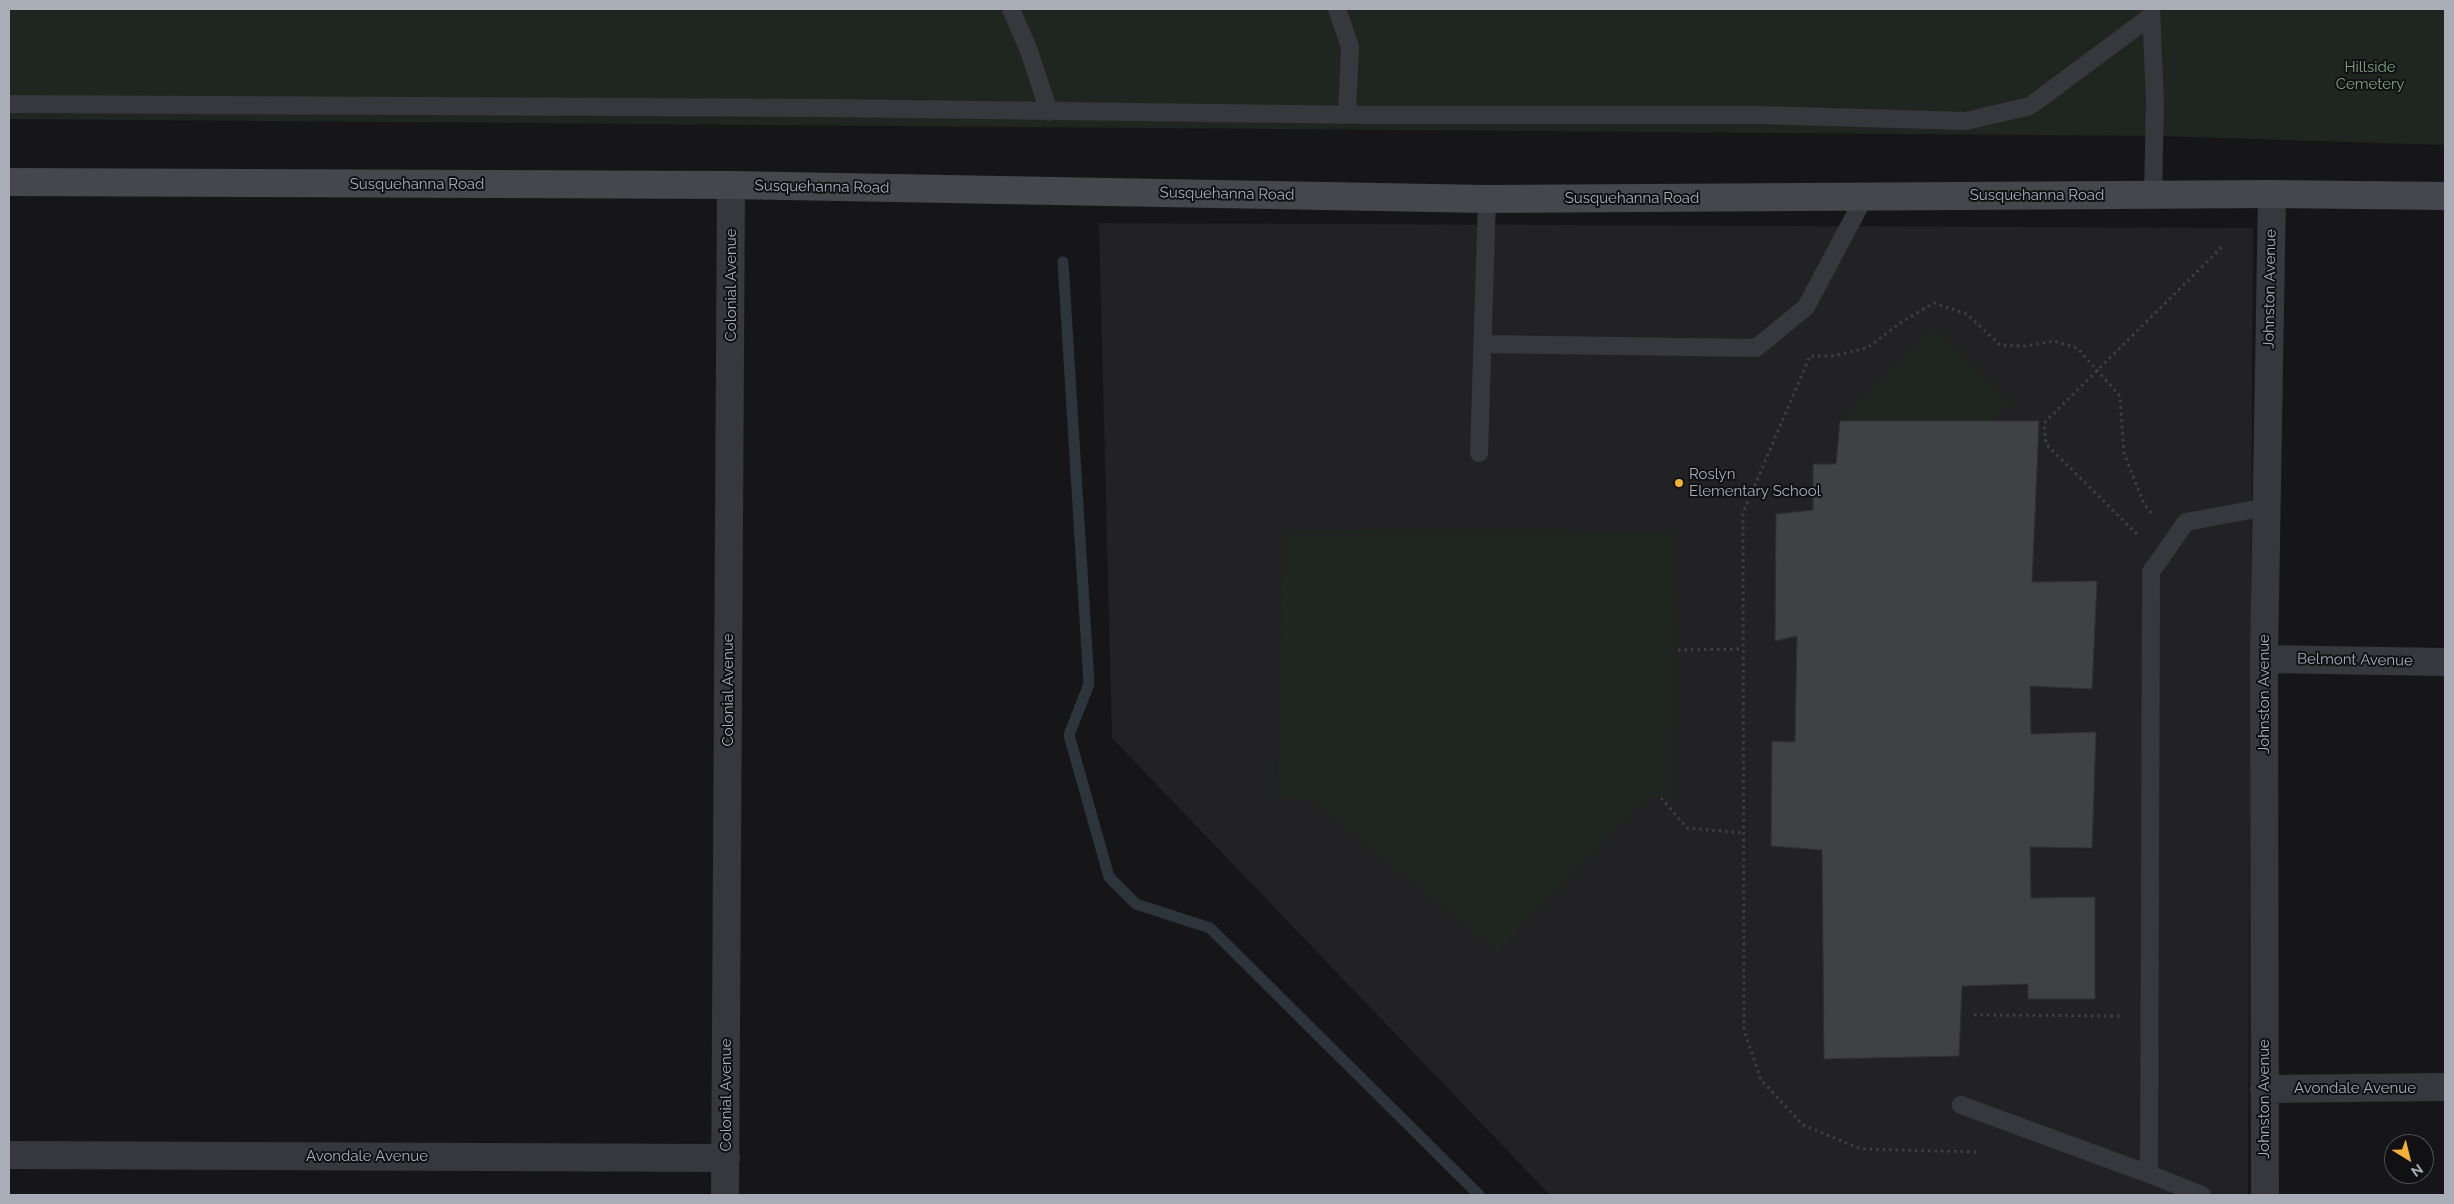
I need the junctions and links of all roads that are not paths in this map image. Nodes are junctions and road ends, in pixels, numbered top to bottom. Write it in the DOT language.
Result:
graph roads {
  1 [pos="1011,9"];
  2 [pos="1337,9"];
  3 [pos="2151,12"];
  4 [pos="9,104"];
  5 [pos="1048,112"];
  6 [pos="1347,115"];
  7 [pos="9,182"];
  8 [pos="731,185"];
  9 [pos="2153,194"];
  10 [pos="2272,194"];
  11 [pos="1866,196"];
  12 [pos="2445,196"];
  13 [pos="1486,199"];
  14 [pos="1482,344"];
  15 [pos="1479,453"];
  16 [pos="2267,507"];
  17 [pos="2264,659"];
  18 [pos="2445,662"];
  19 [pos="2445,1087"];
  20 [pos="2264,1089"];
  21 [pos="1961,1105"];
  22 [pos="9,1155"];
  23 [pos="726,1158"];
  24 [pos="2148,1174"];
  25 [pos="726,1195"];
  26 [pos="2202,1195"];
  27 [pos="2265,1195"];
  1 -- 5 [label="lane"];
  2 -- 6 [label="lane"];
  3 -- 6 [label="lane"];
  3 -- 9 [label="lane"];
  4 -- 5 [label="lane"];
  5 -- 6 [label="lane"];
  7 -- 8 [label="main road, Susquehanna Road"];
  8 -- 13 [label="main road, Susquehanna Road"];
  8 -- 23 [label="street, Colonial Avenue"];
  9 -- 10 [label="main road, Susquehanna Road"];
  9 -- 11 [label="main road, Susquehanna Road"];
  10 -- 12 [label="main road, Susquehanna Road"];
  10 -- 16 [label="street, Johnston Avenue"];
  11 -- 13 [label="main road, Susquehanna Road"];
  11 -- 14 [label="lane"];
  13 -- 14 [label="lane"];
  14 -- 15 [label="lane"];
  16 -- 17 [label="street, Johnston Avenue"];
  16 -- 24 [label="lane"];
  17 -- 18 [label="street, Belmont Avenue"];
  17 -- 20 [label="street, Johnston Avenue"];
  19 -- 20 [label="street, Avondale Avenue"];
  20 -- 27 [label="street, Johnston Avenue"];
  21 -- 24 [label="lane"];
  22 -- 23 [label="street, Avondale Avenue"];
  23 -- 25 [label="street, Colonial Avenue"];
  24 -- 26 [label="lane"];
}
